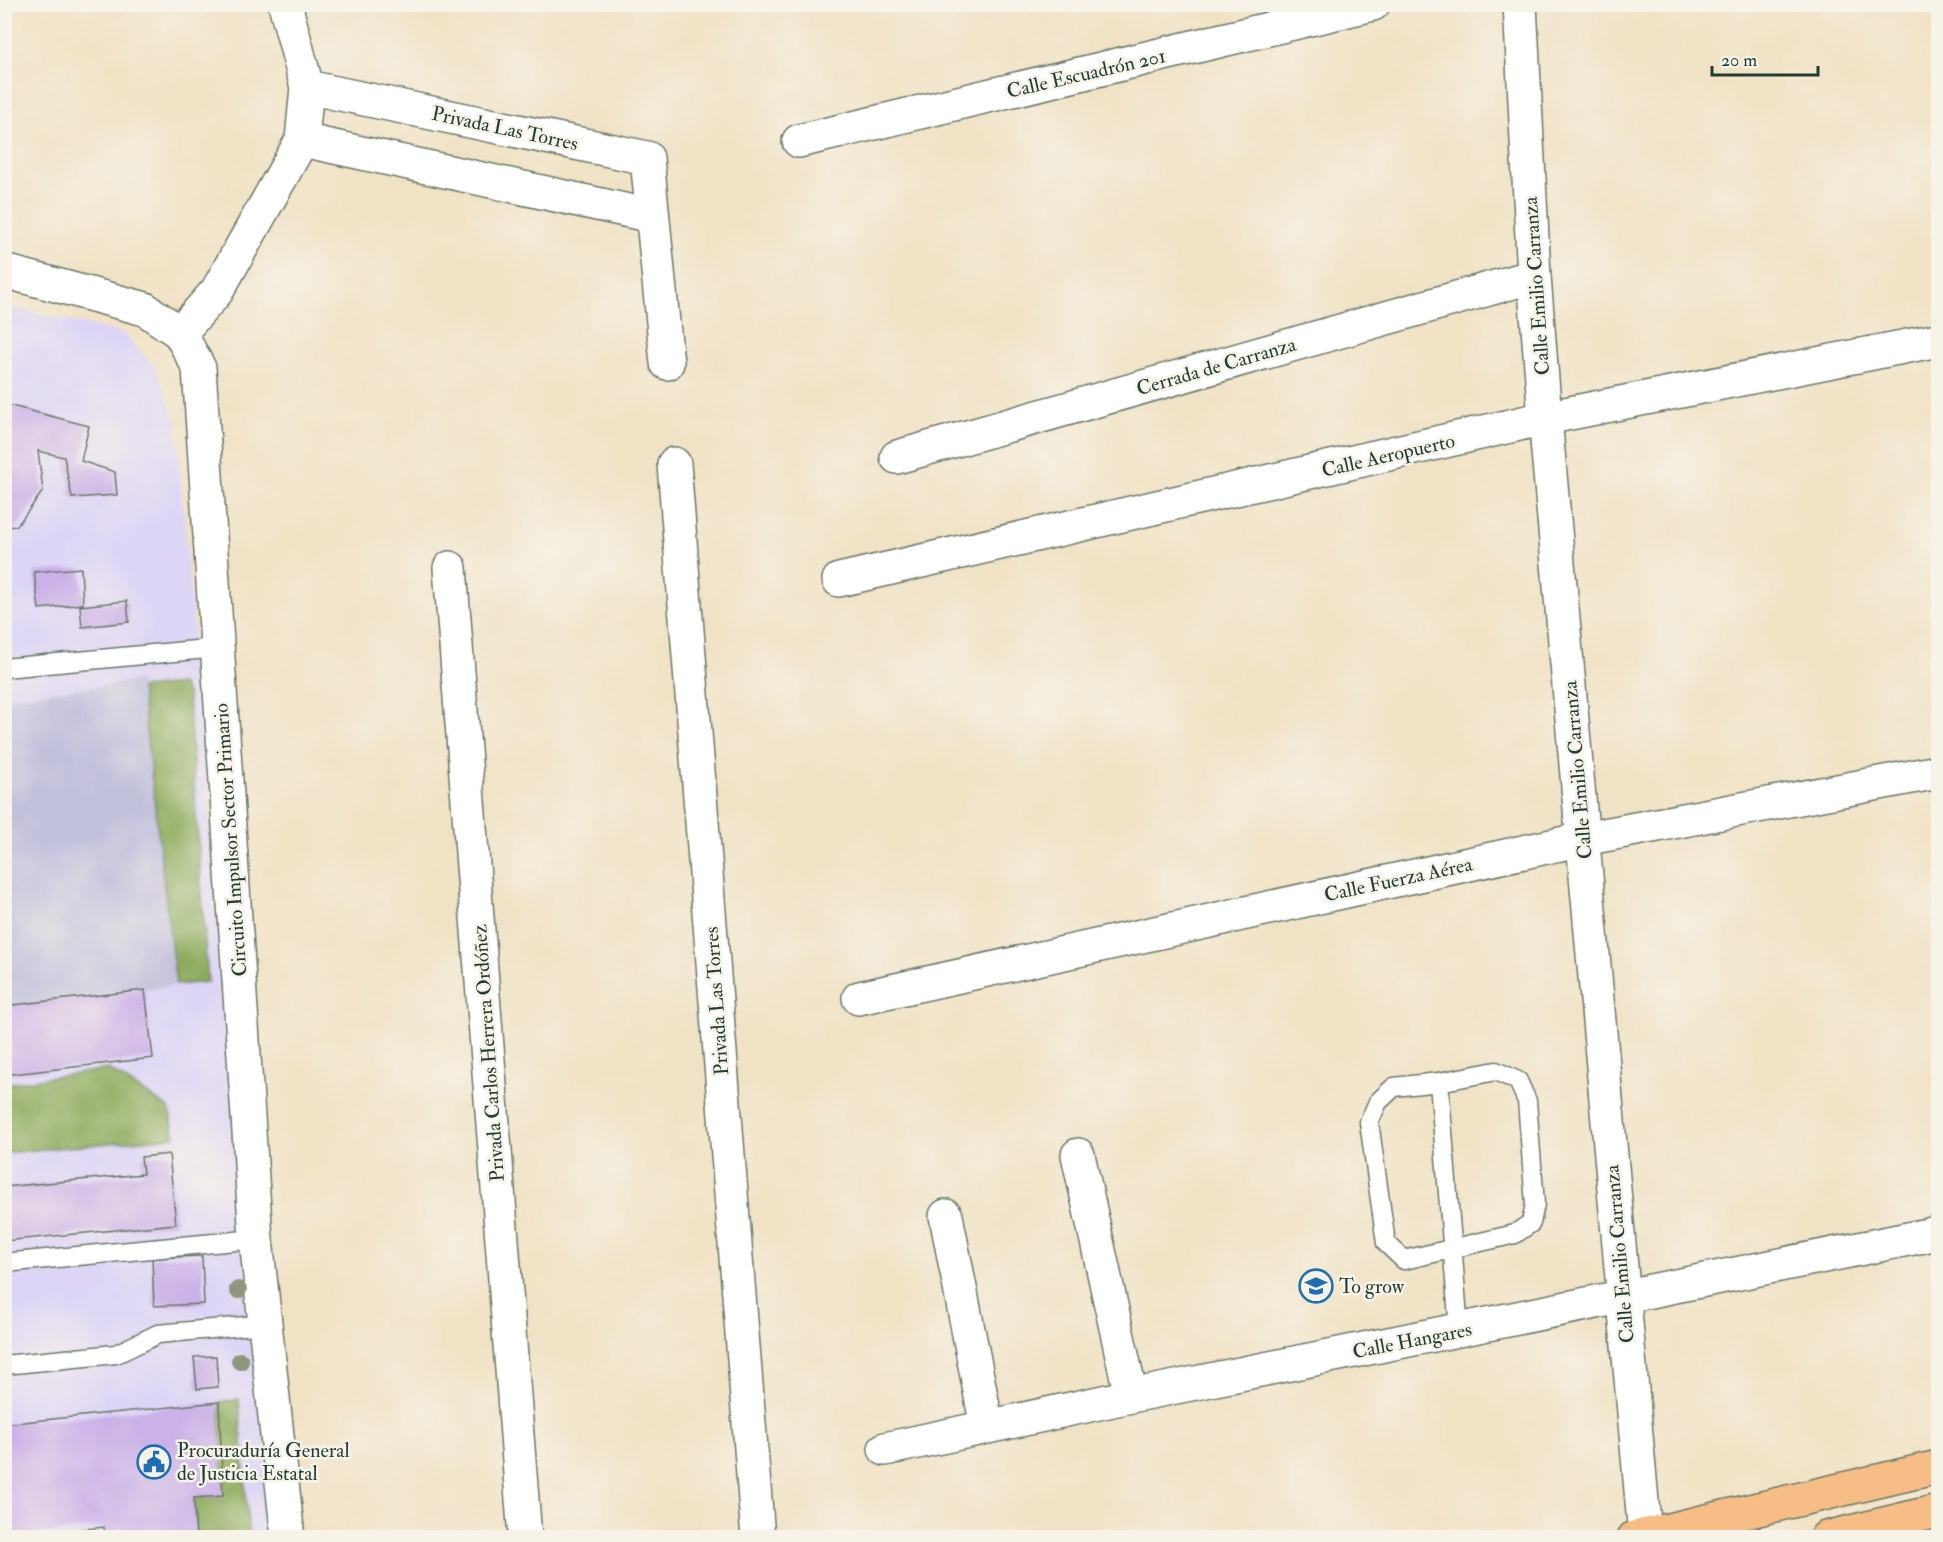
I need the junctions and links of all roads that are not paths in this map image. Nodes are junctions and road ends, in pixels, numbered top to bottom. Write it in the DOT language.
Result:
graph roads {
  1 [pos="285,4"];
  2 [pos="1373,4"];
  3 [pos="1520,4"];
  4 [pos="307,87"];
  5 [pos="302,140"];
  6 [pos="799,141"];
  7 [pos="652,216"];
  8 [pos="4,271"];
  9 [pos="1534,276"];
  10 [pos="180,333"];
  11 [pos="1938,340"];
  12 [pos="667,363"];
  13 [pos="1545,418"];
  14 [pos="897,457"];
  15 [pos="674,464"];
  16 [pos="450,568"];
  17 [pos="839,580"];
  18 [pos="217,648"];
  19 [pos="4,668"];
  20 [pos="1938,772"];
  21 [pos="1583,839"];
  22 [pos="859,998"];
  23 [pos="1439,1082"];
  24 [pos="1078,1155"];
  25 [pos="946,1216"];
  26 [pos="1938,1233"];
  27 [pos="256,1239"];
  28 [pos="1452,1250"];
  29 [pos="4,1263"];
  30 [pos="1623,1297"];
  31 [pos="265,1324"];
  32 [pos="1459,1330"];
  33 [pos="4,1365"];
  34 [pos="1131,1396"];
  35 [pos="987,1427"];
  36 [pos="885,1449"];
  37 [pos="1938,1467"];
  38 [pos="1938,1511"];
  39 [pos="1639,1536"];
  40 [pos="288,1538"];
  41 [pos="525,1538"];
  42 [pos="758,1538"];
  43 [pos="1826,1538"];
  1 -- 4 [label="street"];
  2 -- 6 [label="street, Calle Escuadrón 201"];
  3 -- 9 [label="street, Calle Emilio Carranza"];
  4 -- 5 [label="street"];
  4 -- 7 [label="street, Privada Las Torres"];
  5 -- 7 [label="street"];
  5 -- 10 [label="street"];
  7 -- 12 [label="street, Privada Las Torres"];
  8 -- 10 [label="street, Circuito Impulsor Sector Primario"];
  9 -- 13 [label="street, Calle Emilio Carranza"];
  9 -- 14 [label="street, Cerrada de Carranza"];
  10 -- 18 [label="street, Circuito Impulsor Sector Primario"];
  11 -- 13 [label="street, Calle Aeropuerto"];
  13 -- 17 [label="street, Calle Aeropuerto"];
  13 -- 21 [label="street, Calle Emilio Carranza"];
  15 -- 42 [label="street, Privada Las Torres"];
  16 -- 41 [label="street, Privada Carlos Herrera Ordóñez"];
  18 -- 19 [label="lane"];
  18 -- 27 [label="street, Circuito Impulsor Sector Primario"];
  20 -- 21 [label="street, Calle Fuerza Aérea"];
  21 -- 22 [label="street, Calle Fuerza Aérea"];
  21 -- 30 [label="street, Calle Emilio Carranza"];
  23 -- 28 [label="lane"];
  23 -- 28 [label="lane"];
  23 -- 28 [label="lane"];
  24 -- 34 [label="street"];
  25 -- 35 [label="street"];
  26 -- 30 [label="street, Calle Hangares"];
  27 -- 29 [label="lane"];
  27 -- 31 [label="street, Circuito Impulsor Sector Primario"];
  28 -- 32 [label="lane"];
  30 -- 32 [label="street, Calle Hangares"];
  30 -- 39 [label="street, Calle Emilio Carranza"];
  31 -- 33 [label="lane"];
  31 -- 40 [label="street, Circuito Impulsor Sector Primario"];
  32 -- 34 [label="street, Calle Hangares"];
  34 -- 35 [label="street, Calle Hangares"];
  35 -- 36 [label="street, Calle Hangares"];
  37 -- 39 [label="main road"];
  38 -- 43 [label="main road"];
}
